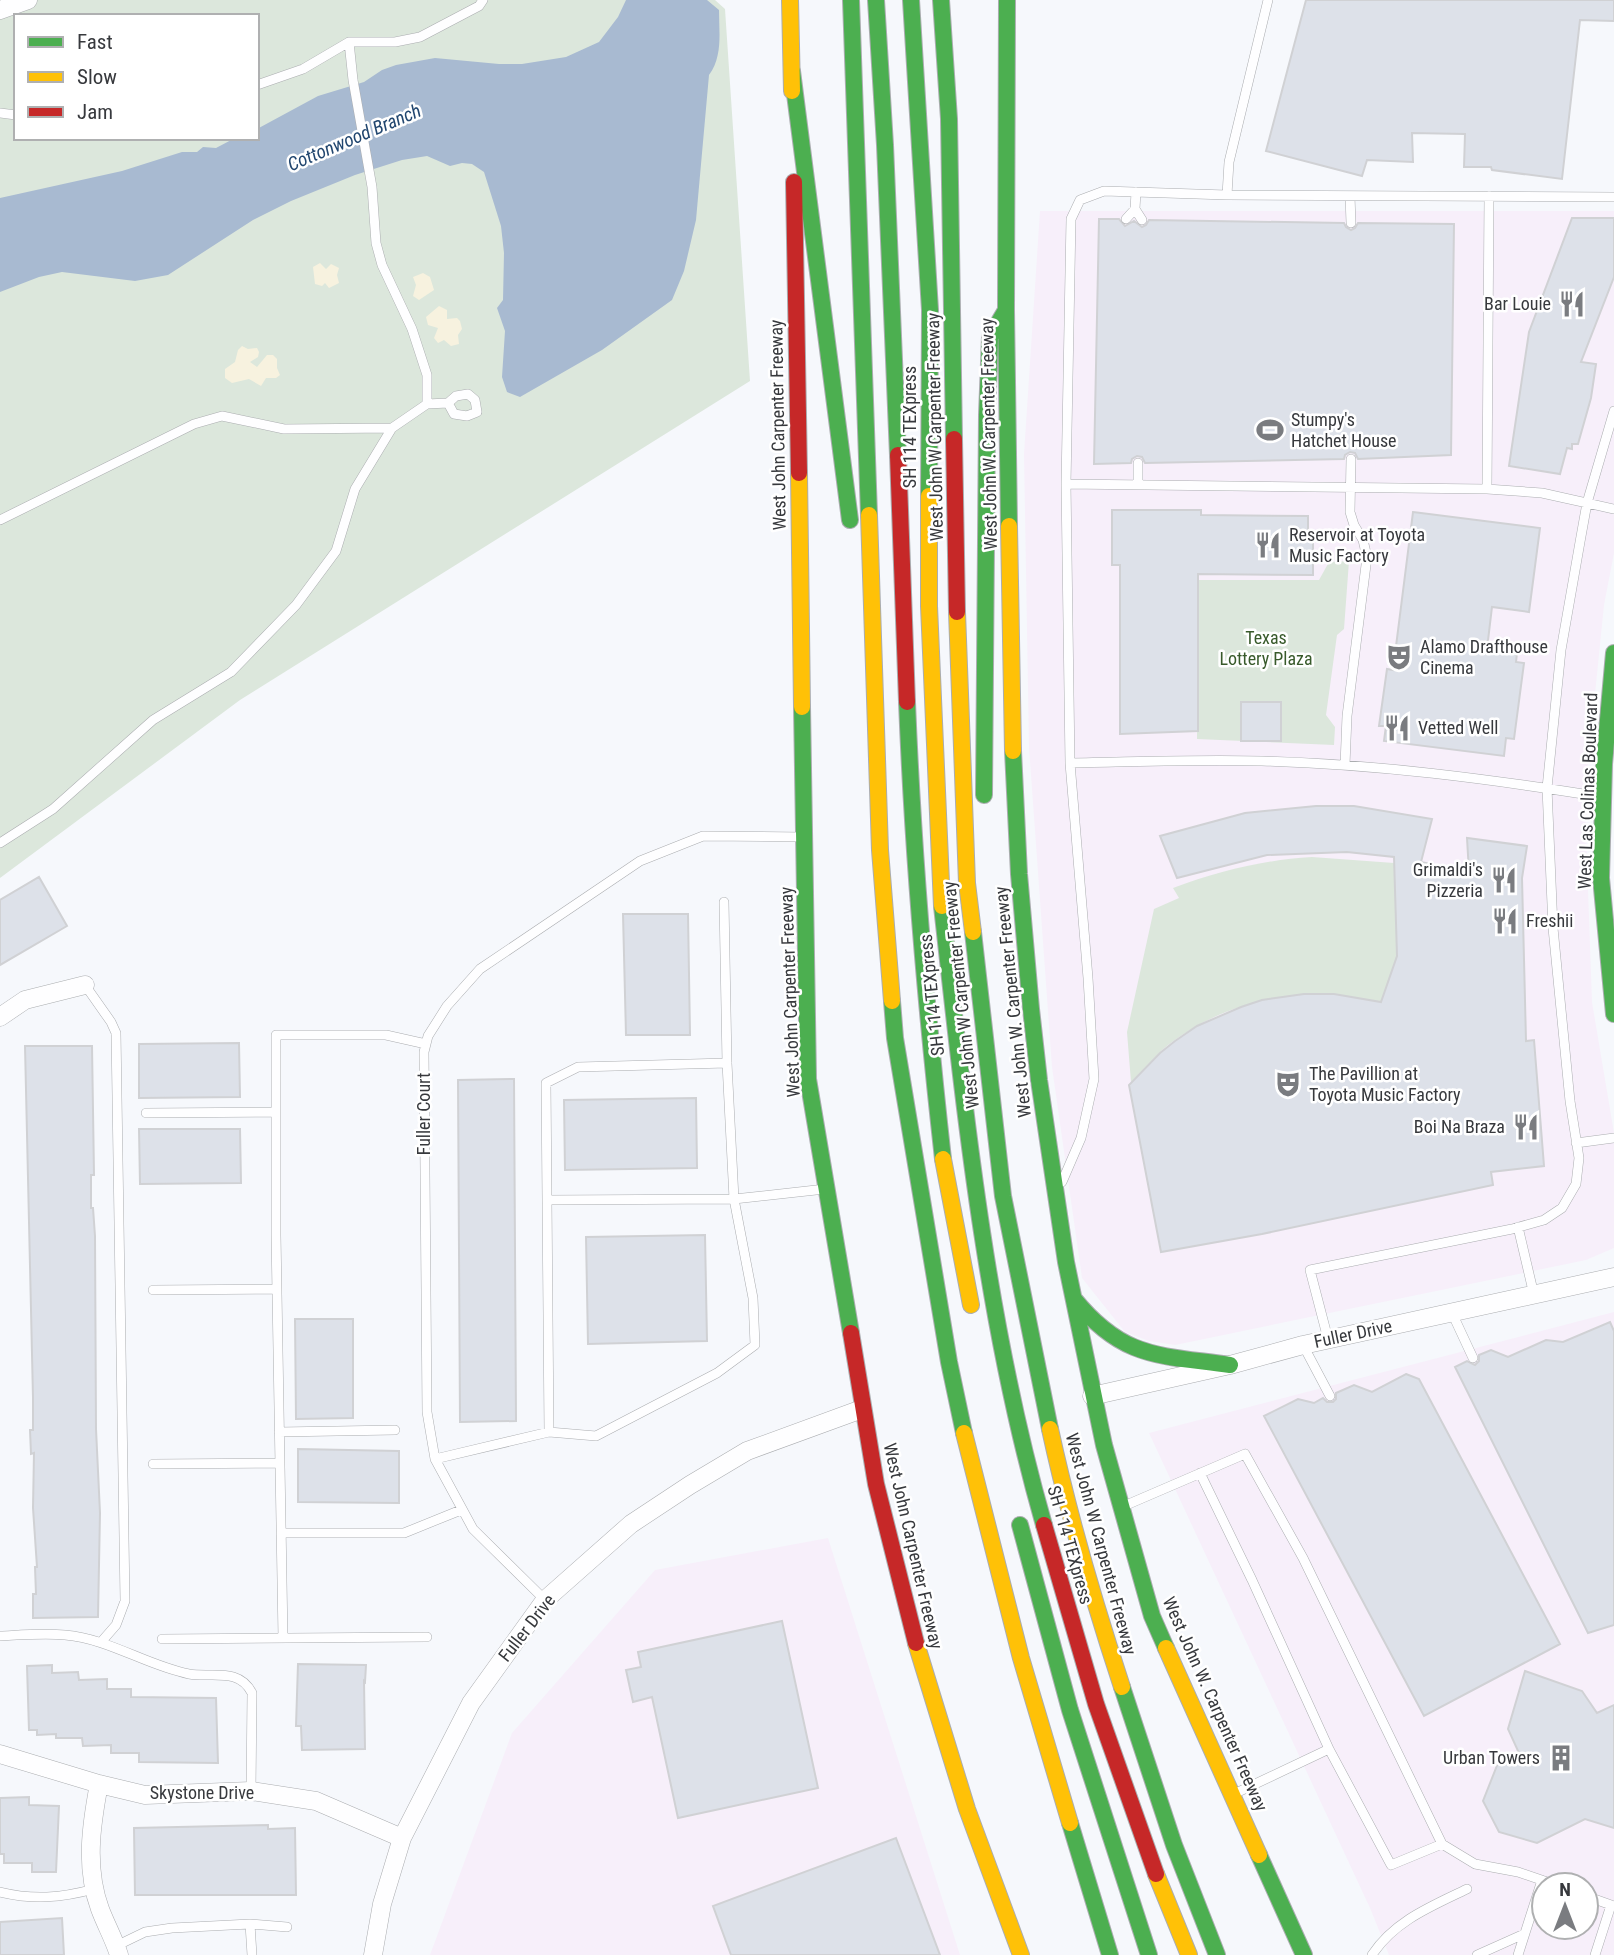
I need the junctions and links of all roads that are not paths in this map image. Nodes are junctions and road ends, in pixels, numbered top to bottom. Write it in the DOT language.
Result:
graph roads {
  1 [pos="28,0"];
  2 [pos="483,0"];
  3 [pos="790,0"];
  4 [pos="851,0"];
  5 [pos="876,0"];
  6 [pos="911,0"];
  7 [pos="941,0"];
  8 [pos="1007,0"];
  9 [pos="1268,0"];
  10 [pos="0,10"];
  11 [pos="349,42"];
  12 [pos="792,71"];
  13 [pos="259,84"];
  14 [pos="1136,192"];
  15 [pos="1227,195"];
  16 [pos="1350,196"];
  17 [pos="1489,196"];
  18 [pos="1614,197"];
  19 [pos="1135,209"];
  20 [pos="1126,219"];
  21 [pos="1142,220"];
  22 [pos="1351,223"];
  23 [pos="1006,310"];
  24 [pos="448,403"];
  25 [pos="427,404"];
  26 [pos="1614,411"];
  27 [pos="392,428"];
  28 [pos="1351,459"];
  29 [pos="1138,463"];
  30 [pos="1066,484"];
  31 [pos="1138,485"];
  32 [pos="1351,487"];
  33 [pos="1487,489"];
  34 [pos="1587,503"];
  35 [pos="1614,509"];
  36 [pos="0,520"];
  37 [pos="1614,653"];
  38 [pos="875,711"];
  39 [pos="1070,763"];
  40 [pos="1345,765"];
  41 [pos="1547,788"];
  42 [pos="1603,797"];
  43 [pos="984,813"];
  44 [pos="805,837"];
  45 [pos="0,843"];
  46 [pos="983,882"];
  47 [pos="724,902"];
  48 [pos="970,921"];
  49 [pos="85,985"];
  50 [pos="1614,1014"];
  51 [pos="0,1017"];
  52 [pos="426,1044"];
  53 [pos="727,1063"];
  54 [pos="276,1112"];
  55 [pos="146,1113"];
  56 [pos="1614,1139"];
  57 [pos="1576,1143"];
  58 [pos="827,1189"];
  59 [pos="1056,1196"];
  60 [pos="734,1199"];
  61 [pos="547,1200"];
  62 [pos="1517,1227"];
  63 [pos="1614,1277"];
  64 [pos="276,1289"];
  65 [pos="153,1290"];
  66 [pos="1534,1295"];
  67 [pos="1073,1298"];
  68 [pos="1452,1312"];
  69 [pos="974,1319"];
  70 [pos="1328,1339"];
  71 [pos="1303,1345"];
  72 [pos="1473,1358"];
  73 [pos="1230,1365"];
  74 [pos="1093,1396"];
  75 [pos="1330,1396"];
  76 [pos="862,1409"];
  77 [pos="396,1430"];
  78 [pos="279,1432"];
  79 [pos="549,1432"];
  80 [pos="435,1458"];
  81 [pos="278,1463"];
  82 [pos="153,1464"];
  83 [pos="1200,1473"];
  84 [pos="1121,1507"];
  85 [pos="461,1510"];
  86 [pos="1017,1513"];
  87 [pos="281,1533"];
  88 [pos="545,1600"];
  89 [pos="0,1636"];
  90 [pos="427,1637"];
  91 [pos="283,1638"];
  92 [pos="162,1639"];
  93 [pos="102,1641"];
  94 [pos="1028,1679"];
  95 [pos="1019,1714"];
  96 [pos="1329,1749"];
  97 [pos="0,1754"];
  98 [pos="99,1784"];
  99 [pos="1153,1784"];
  100 [pos="251,1791"];
  101 [pos="1234,1794"];
  102 [pos="402,1838"];
  103 [pos="1442,1844"];
  104 [pos="1203,1876"];
  105 [pos="1530,1876"];
  106 [pos="94,1889"];
  107 [pos="1467,1889"];
  108 [pos="0,1892"];
  109 [pos="1613,1905"];
  110 [pos="1530,1916"];
  111 [pos="250,1924"];
  112 [pos="287,1927"];
  113 [pos="1524,1934"];
  114 [pos="118,1950"];
  115 [pos="252,1955"];
  116 [pos="373,1955"];
  117 [pos="1021,1955"];
  118 [pos="1110,1955"];
  119 [pos="1149,1955"];
  120 [pos="1189,1955"];
  121 [pos="1217,1955"];
  122 [pos="1304,1955"];
  123 [pos="1372,1955"];
  124 [pos="1477,1955"];
  125 [pos="1518,1955"];
  126 [pos="1595,1955"];
  1 -- 10 [label="street"];
  2 -- 11 [label="lane"];
  3 -- 12 [label="main road, West John Carpenter Freeway"];
  4 -- 38 [label="main road"];
  5 -- 69 [label="main road, SH 114 TEXpress"];
  6 -- 120 [label="main road, SH 114 TEXpress"];
  7 -- 48 [label="main road, West John W Carpenter Freeway"];
  8 -- 23 [label="main road, West John W. Carpenter Freeway"];
  9 -- 15 [label="lane"];
  11 -- 13 [label="lane"];
  11 -- 25 [label="lane"];
  12 -- 38 [label="main road"];
  12 -- 44 [label="main road, West John Carpenter Freeway"];
  14 -- 15 [label="lane"];
  14 -- 19 [label="lane"];
  14 -- 30 [label="lane"];
  15 -- 16 [label="lane"];
  16 -- 17 [label="lane"];
  16 -- 22 [label="lane"];
  17 -- 18 [label="lane"];
  17 -- 33 [label="lane"];
  19 -- 20 [label="lane"];
  19 -- 21 [label="lane"];
  23 -- 43 [label="main road"];
  23 -- 59 [label="main road, West John W. Carpenter Freeway"];
  24 -- 25 [label="lane"];
  25 -- 27 [label="lane"];
  26 -- 34 [label="lane"];
  27 -- 36 [label="lane"];
  27 -- 45 [label="lane"];
  28 -- 32 [label="lane"];
  29 -- 31 [label="lane"];
  30 -- 31 [label="lane"];
  30 -- 39 [label="lane"];
  31 -- 32 [label="lane"];
  32 -- 33 [label="lane"];
  32 -- 40 [label="lane"];
  33 -- 34 [label="lane"];
  34 -- 35 [label="lane"];
  34 -- 41 [label="lane"];
  37 -- 42 [label="main road, West Las Colinas Boulevard"];
  38 -- 94 [label="main road"];
  39 -- 40 [label="lane"];
  39 -- 59 [label="lane"];
  40 -- 41 [label="lane"];
  41 -- 42 [label="lane"];
  41 -- 57 [label="lane"];
  42 -- 50 [label="main road, West Las Colinas Boulevard"];
  44 -- 52 [label="lane, Fuller Court"];
  44 -- 58 [label="main road, West John Carpenter Freeway"];
  46 -- 48 [label="main road"];
  47 -- 53 [label="lane"];
  48 -- 99 [label="main road, West John W Carpenter Freeway"];
  49 -- 51 [label="street"];
  49 -- 93 [label="lane"];
  52 -- 54 [label="lane"];
  52 -- 80 [label="lane, Fuller Court"];
  53 -- 60 [label="lane"];
  53 -- 61 [label="lane"];
  54 -- 55 [label="lane"];
  54 -- 64 [label="lane"];
  56 -- 57 [label="lane"];
  57 -- 62 [label="lane"];
  58 -- 60 [label="lane"];
  58 -- 76 [label="main road, West John Carpenter Freeway"];
  59 -- 67 [label="main road, West John W. Carpenter Freeway"];
  60 -- 61 [label="lane"];
  60 -- 79 [label="lane"];
  61 -- 79 [label="lane"];
  62 -- 66 [label="lane"];
  62 -- 70 [label="lane"];
  63 -- 66 [label="street, Fuller Drive"];
  64 -- 65 [label="lane"];
  64 -- 78 [label="lane"];
  66 -- 68 [label="street, Fuller Drive"];
  67 -- 73 [label="main road"];
  67 -- 74 [label="main road, West John W. Carpenter Freeway"];
  68 -- 70 [label="street, Fuller Drive"];
  68 -- 72 [label="lane"];
  70 -- 71 [label="street, Fuller Drive"];
  71 -- 73 [label="street, Fuller Drive"];
  71 -- 75 [label="lane"];
  73 -- 74 [label="street, Fuller Drive"];
  74 -- 84 [label="main road, West John W. Carpenter Freeway"];
  76 -- 88 [label="street, Fuller Drive"];
  76 -- 117 [label="main road, West John Carpenter Freeway"];
  77 -- 78 [label="lane"];
  78 -- 81 [label="lane"];
  79 -- 80 [label="lane"];
  80 -- 85 [label="lane, Fuller Court"];
  81 -- 82 [label="lane"];
  81 -- 87 [label="lane"];
  83 -- 84 [label="lane"];
  83 -- 96 [label="lane"];
  83 -- 103 [label="lane"];
  84 -- 101 [label="main road, West John W. Carpenter Freeway"];
  85 -- 87 [label="lane"];
  85 -- 88 [label="lane, Fuller Court"];
  86 -- 119 [label="main road"];
  87 -- 91 [label="lane"];
  88 -- 102 [label="street, Fuller Drive"];
  89 -- 93 [label="lane"];
  90 -- 91 [label="lane"];
  91 -- 92 [label="lane"];
  93 -- 100 [label="lane"];
  94 -- 95 [label="main road"];
  94 -- 118 [label="main road"];
  96 -- 101 [label="lane"];
  96 -- 103 [label="lane"];
  97 -- 98 [label="street, Skystone Drive"];
  98 -- 100 [label="street, Skystone Drive"];
  98 -- 106 [label="street"];
  99 -- 104 [label="main road"];
  99 -- 121 [label="main road, West John W Carpenter Freeway"];
  100 -- 102 [label="street, Skystone Drive"];
  101 -- 122 [label="main road, West John W. Carpenter Freeway"];
  102 -- 116 [label="street, Fuller Drive"];
  103 -- 105 [label="lane"];
  106 -- 108 [label="lane"];
  106 -- 114 [label="street"];
  107 -- 123 [label="lane"];
  109 -- 126 [label="lane"];
  110 -- 113 [label="lane"];
  111 -- 112 [label="lane"];
  111 -- 114 [label="lane"];
  111 -- 115 [label="lane"];
  113 -- 124 [label="lane"];
  113 -- 125 [label="lane"];
}
